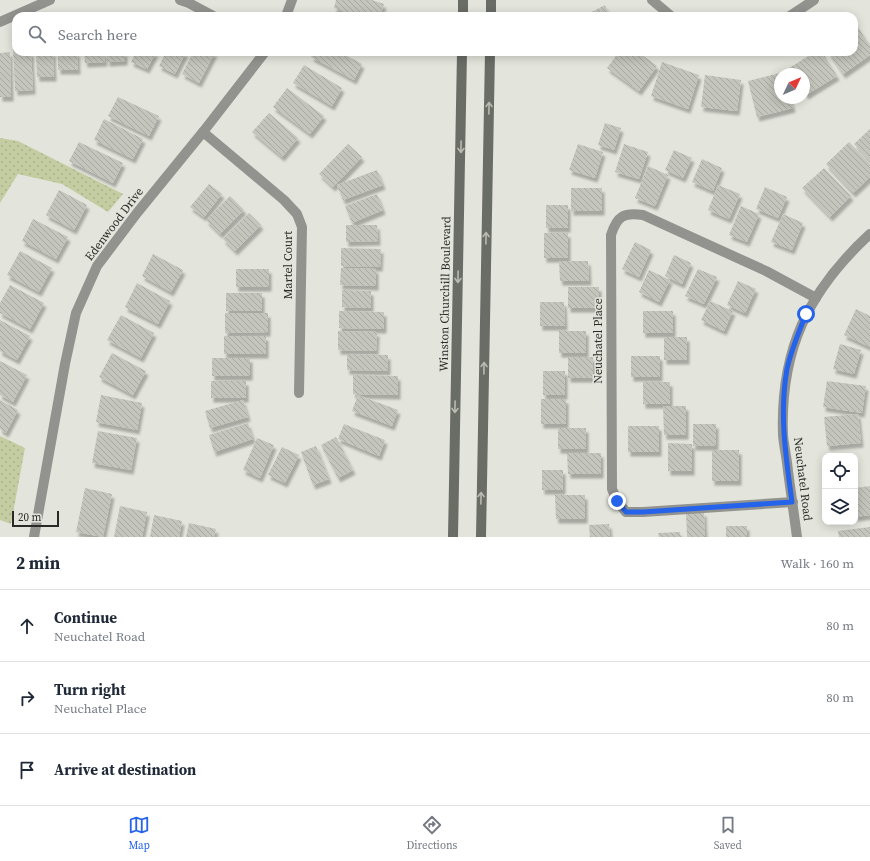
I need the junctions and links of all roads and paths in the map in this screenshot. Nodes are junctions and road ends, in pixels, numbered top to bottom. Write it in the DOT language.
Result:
graph roads {
  1 [pos="50,0"];
  2 [pos="180,0"];
  3 [pos="292,0"];
  4 [pos="464,0"];
  5 [pos="491,0"];
  6 [pos="652,0"];
  7 [pos="814,0"];
  8 [pos="23,12"];
  9 [pos="206,12"];
  10 [pos="288,12"];
  11 [pos="463,12"];
  12 [pos="491,12"];
  13 [pos="666,12"];
  14 [pos="796,12"];
  15 [pos="12,17"];
  16 [pos="0,22"];
  17 [pos="262,56"];
  18 [pos="462,56"];
  19 [pos="490,56"];
  20 [pos="203,132"];
  21 [pos="870,234"];
  22 [pos="816,298"];
  23 [pos="299,393"];
  24 [pos="792,502"];
  25 [pos="34,537"];
  26 [pos="453,537"];
  27 [pos="481,537"];
  28 [pos="797,537"];
  1 -- 8 [label="street"];
  2 -- 9 [label="street"];
  3 -- 10 [label="street"];
  4 -- 11 [label="main road"];
  5 -- 12 [label="main road"];
  6 -- 13 [label="street"];
  7 -- 14 [label="street"];
  15 -- 16 [label="street"];
  17 -- 20 [label="street, Edenwood Drive"];
  18 -- 26 [label="main road, Winston Churchill Boulevard, one-way"];
  27 -- 19 [label="main road, one-way"];
  20 -- 23 [label="street, Martel Court"];
  20 -- 25 [label="street, Edenwood Drive"];
  21 -- 22 [label="street, Neuchatel Road"];
  22 -- 24 [label="street, Neuchatel Road"];
  22 -- 24 [label="street, Neuchatel Place"];
  24 -- 28 [label="street, Neuchatel Road"];
}
